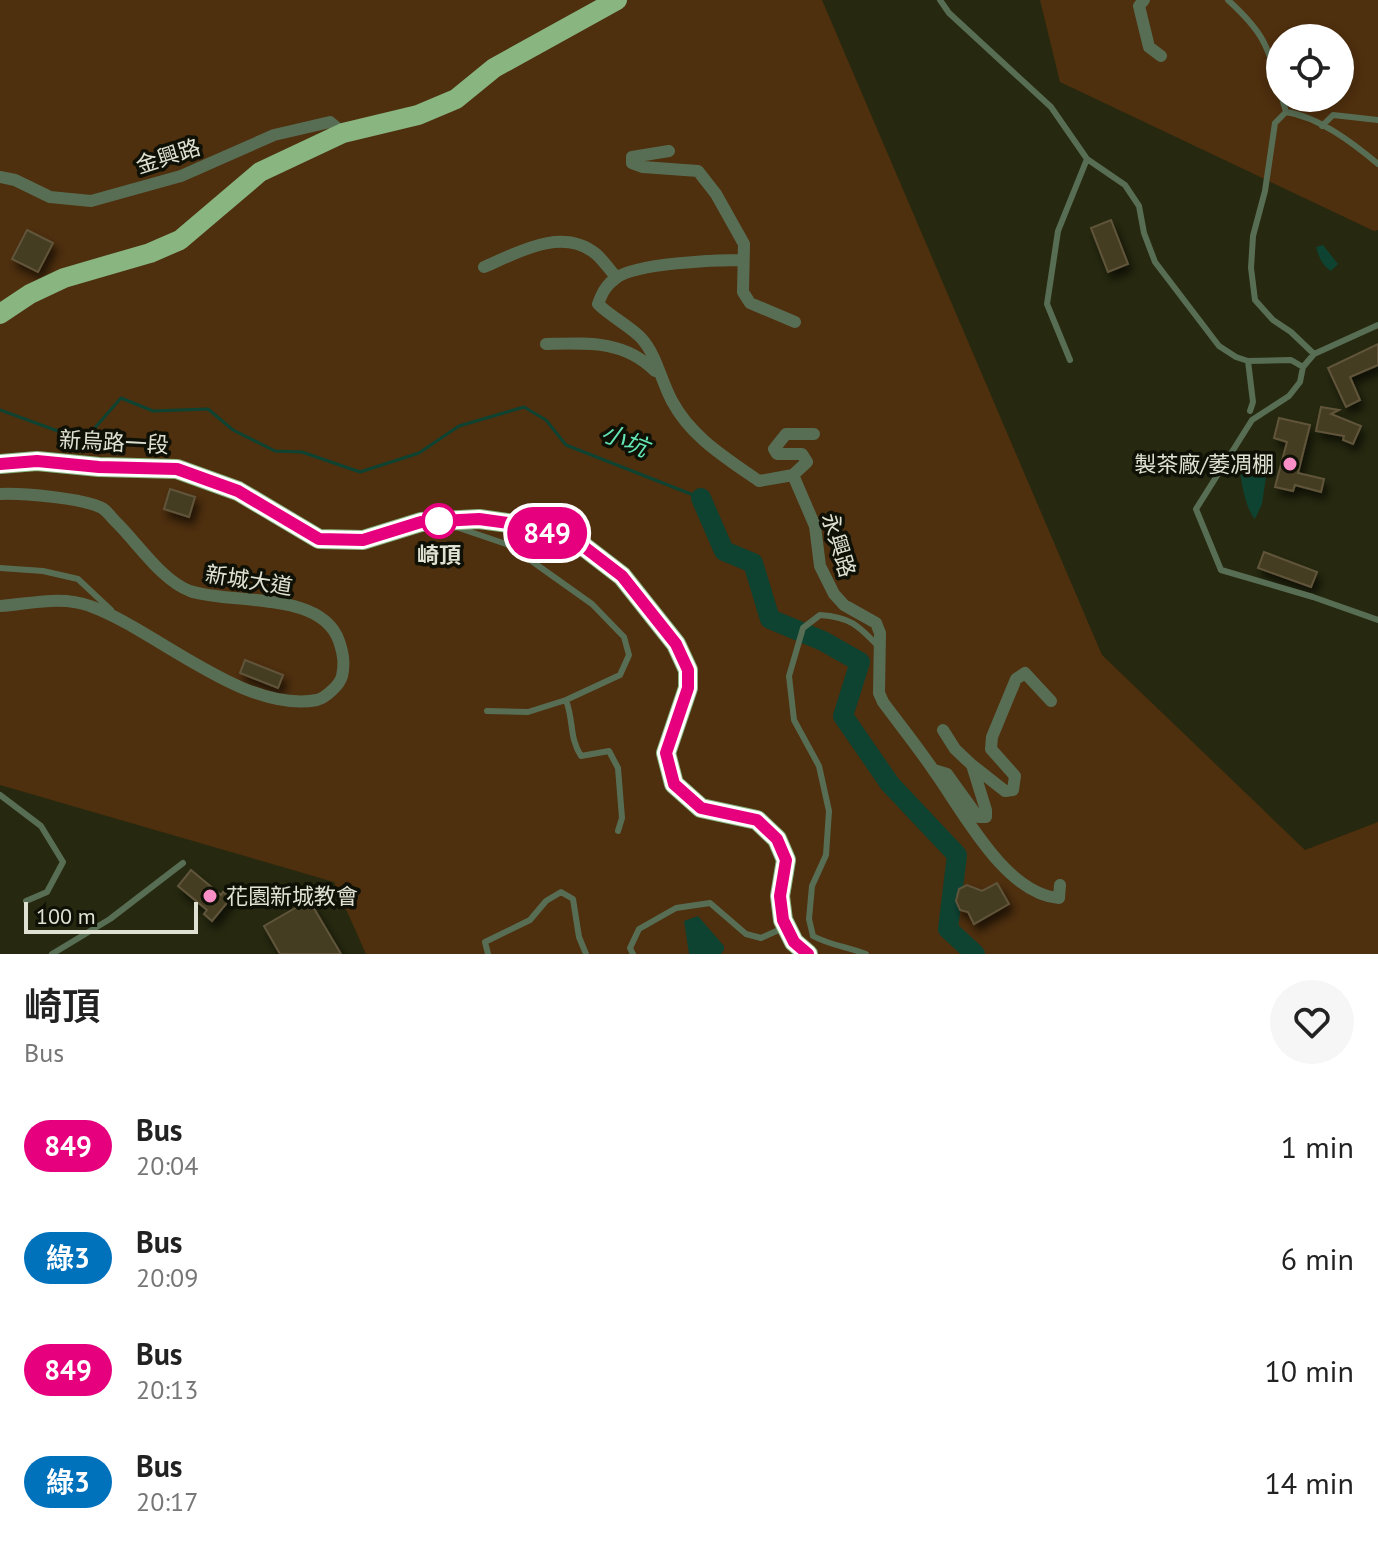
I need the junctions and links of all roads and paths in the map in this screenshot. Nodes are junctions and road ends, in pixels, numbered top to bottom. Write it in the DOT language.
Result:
graph roads {
  1 [pos="617,0"];
  2 [pos="940,0"];
  3 [pos="1144,0"];
  4 [pos="1228,0"];
  5 [pos="1266,45"];
  6 [pos="1161,56"];
  7 [pos="1286,112"];
  8 [pos="1378,120"];
  9 [pos="1322,126"];
  10 [pos="343,133"];
  11 [pos="669,151"];
  12 [pos="1087,159"];
  13 [pos="1378,164"];
  14 [pos="0,178"];
  15 [pos="742,260"];
  16 [pos="484,267"];
  17 [pos="616,277"];
  18 [pos="0,314"];
  19 [pos="795,322"];
  20 [pos="1378,325"];
  21 [pos="546,344"];
  22 [pos="1314,354"];
  23 [pos="1070,360"];
  24 [pos="1248,361"];
  25 [pos="1303,367"];
  26 [pos="660,376"];
  27 [pos="1250,411"];
  28 [pos="814,434"];
  29 [pos="0,464"];
  30 [pos="793,475"];
  31 [pos="0,494"];
  32 [pos="445,521"];
  33 [pos="0,568"];
  34 [pos="0,606"];
  35 [pos="1378,620"];
  36 [pos="126,622"];
  37 [pos="878,646"];
  38 [pos="566,700"];
  39 [pos="1051,701"];
  40 [pos="487,711"];
  41 [pos="943,730"];
  42 [pos="972,765"];
  43 [pos="934,770"];
  44 [pos="0,795"];
  45 [pos="618,831"];
  46 [pos="183,863"];
  47 [pos="1060,885"];
  48 [pos="26,901"];
  49 [pos="786,926"];
  50 [pos="52,954"];
  51 [pos="488,954"];
  52 [pos="586,954"];
  53 [pos="633,954"];
  54 [pos="808,954"];
  55 [pos="866,954"];
  1 -- 10 [label="main road"];
  2 -- 12 [label="lane"];
  3 -- 6 [label="street"];
  4 -- 5 [label="lane"];
  7 -- 9 [label="lane"];
  7 -- 22 [label="lane"];
  8 -- 9 [label="lane"];
  9 -- 13 [label="lane"];
  10 -- 14 [label="street, 金興路"];
  10 -- 18 [label="main road"];
  11 -- 15 [label="street"];
  12 -- 23 [label="lane"];
  12 -- 24 [label="lane"];
  15 -- 17 [label="street"];
  15 -- 19 [label="street"];
  16 -- 17 [label="street"];
  17 -- 26 [label="street"];
  20 -- 22 [label="lane"];
  21 -- 26 [label="street"];
  22 -- 25 [label="lane"];
  24 -- 25 [label="lane"];
  24 -- 27 [label="lane"];
  25 -- 35 [label="lane"];
  26 -- 30 [label="street"];
  28 -- 30 [label="street"];
  29 -- 32 [label="main road, 新烏路一段"];
  30 -- 37 [label="street, 永興路"];
  31 -- 36 [label="street, 新城大道"];
  32 -- 38 [label="lane"];
  32 -- 49 [label="main road, 新烏路一段"];
  33 -- 36 [label="lane"];
  34 -- 36 [label="street, 新城大道"];
  37 -- 43 [label="street, 永興路"];
  37 -- 55 [label="lane"];
  38 -- 40 [label="lane"];
  38 -- 45 [label="lane"];
  39 -- 42 [label="street"];
  41 -- 42 [label="street"];
  42 -- 43 [label="street"];
  43 -- 47 [label="street, 永興路"];
  44 -- 48 [label="lane"];
  46 -- 50 [label="lane"];
  49 -- 53 [label="lane"];
  49 -- 54 [label="main road"];
  51 -- 52 [label="lane"];
}
